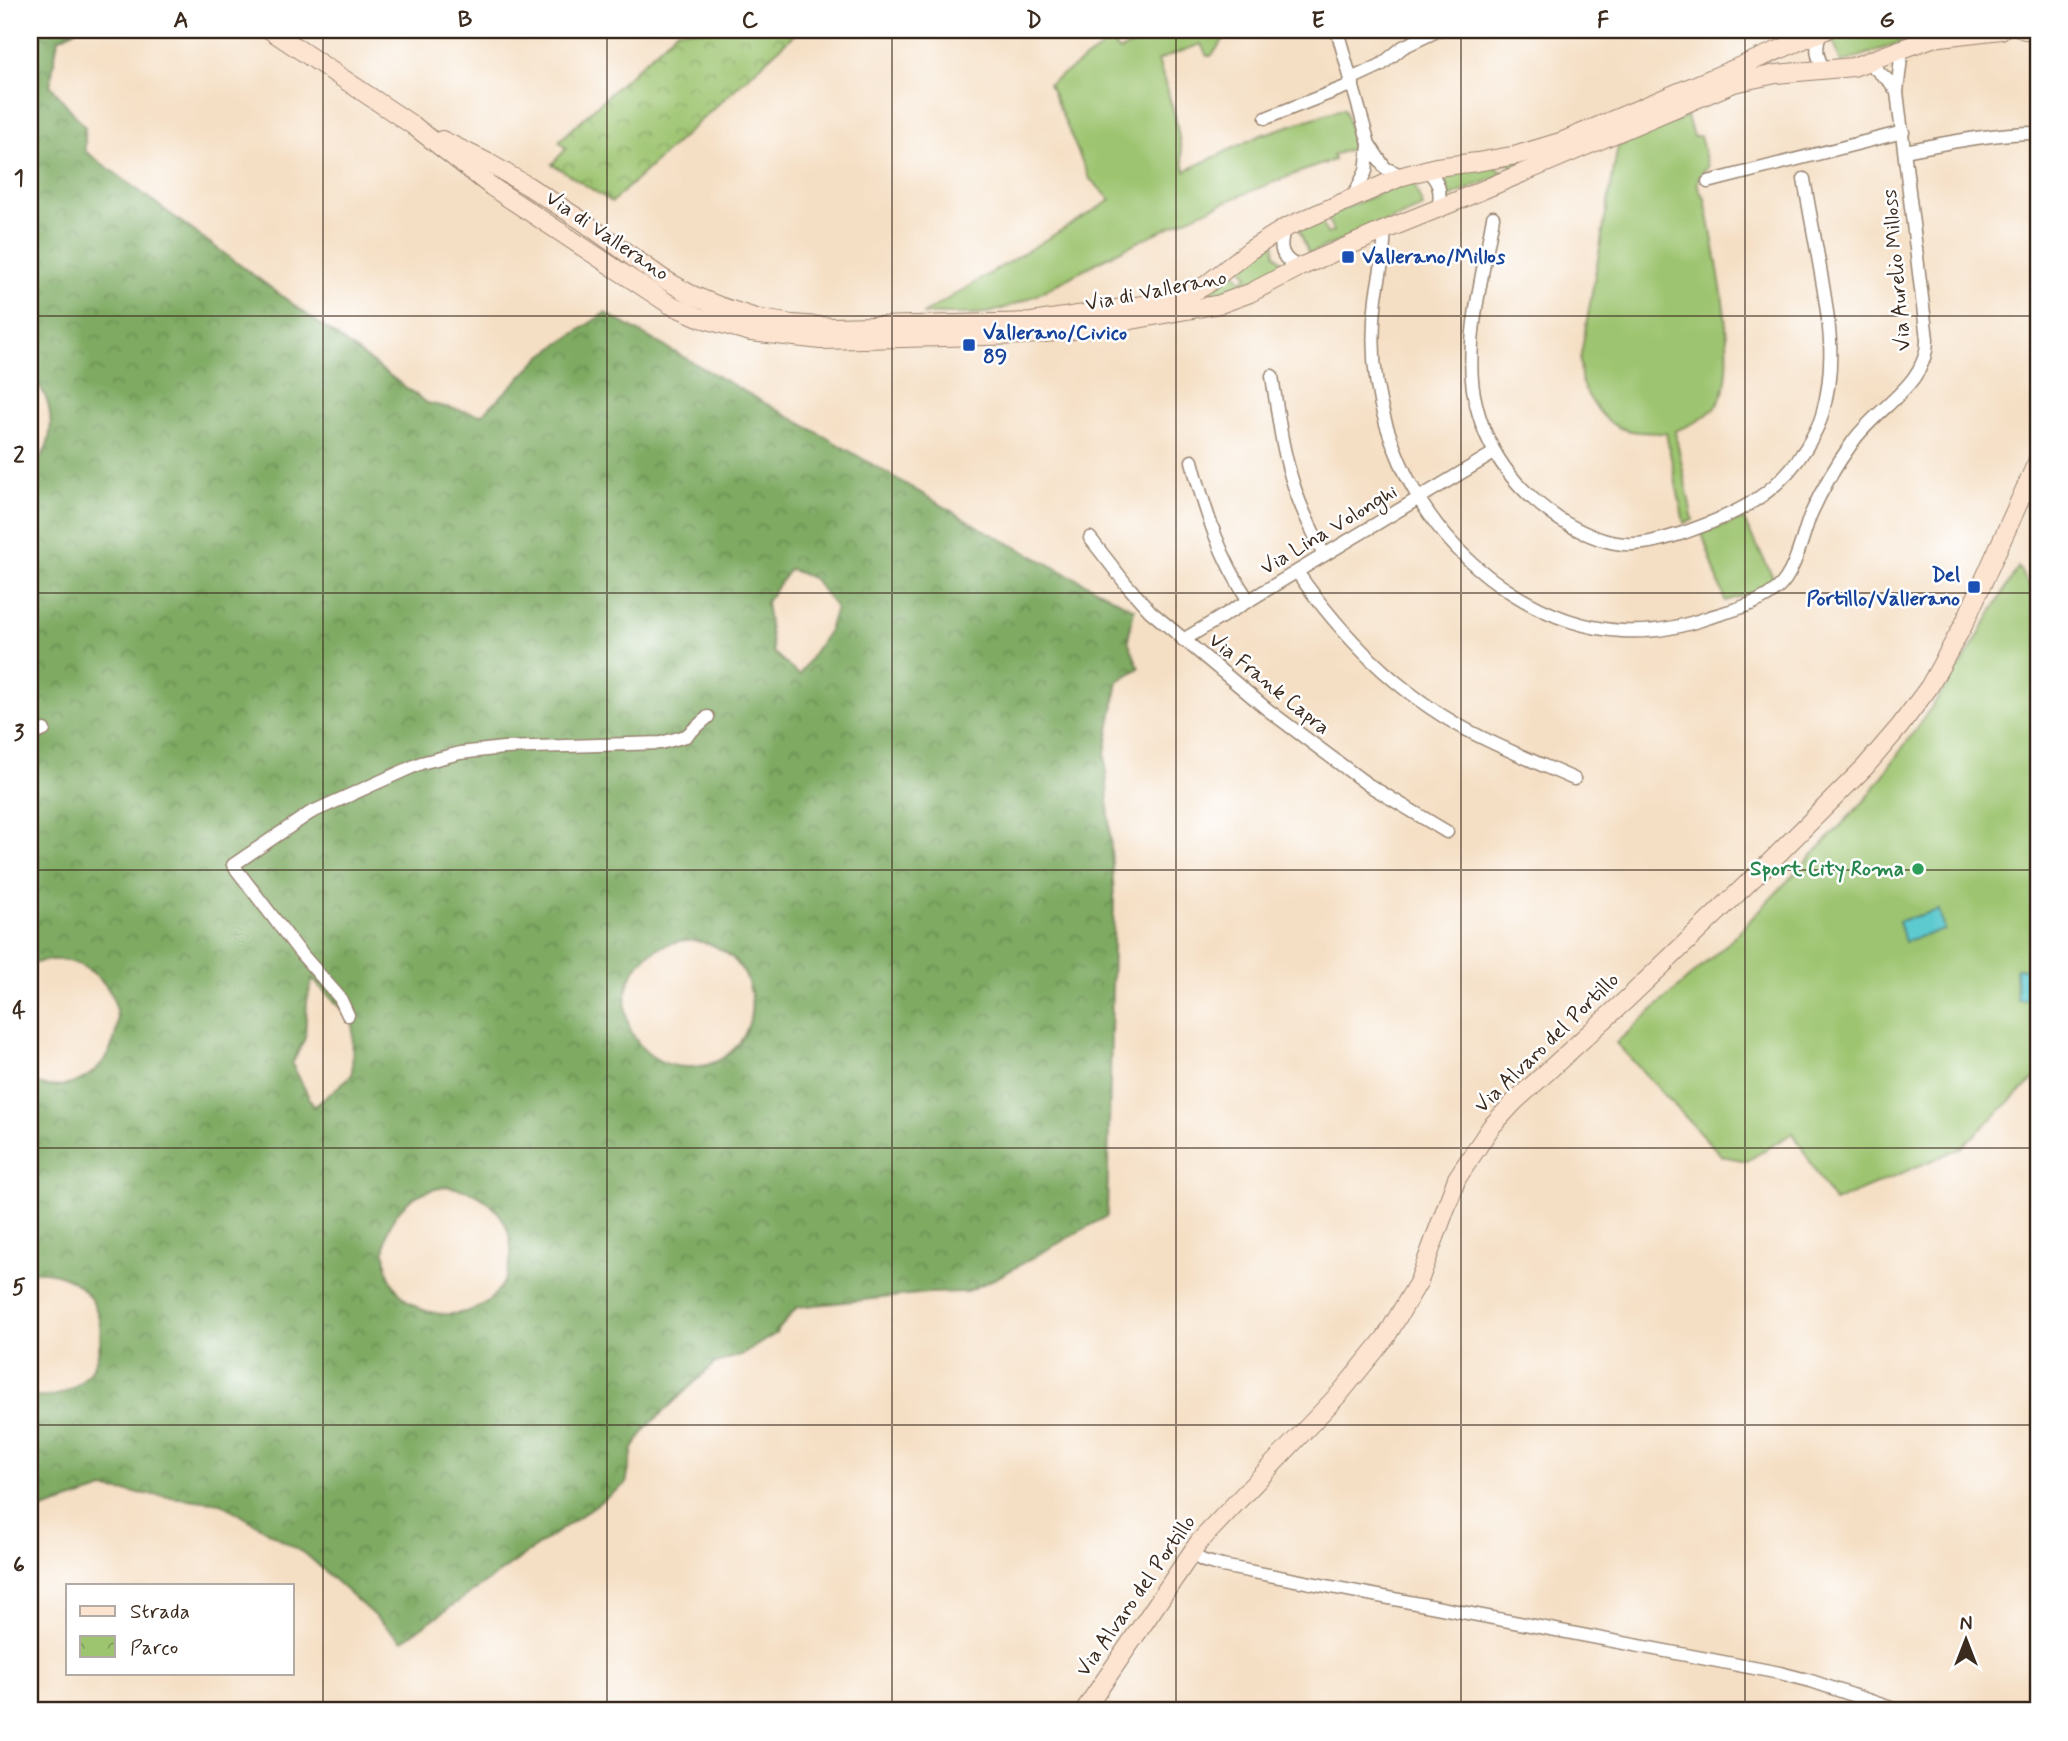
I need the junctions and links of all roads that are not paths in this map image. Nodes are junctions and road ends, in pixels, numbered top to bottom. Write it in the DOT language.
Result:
graph roads {
  1 [pos="270,30"];
  2 [pos="1337,30"];
  3 [pos="1440,30"];
  4 [pos="2001,30"];
  5 [pos="2024,30"];
  6 [pos="2038,30"];
  7 [pos="1823,31"];
  8 [pos="1966,31"];
  9 [pos="1902,49"];
  10 [pos="1868,62"];
  11 [pos="1825,70"];
  12 [pos="1352,81"];
  13 [pos="1897,92"];
  14 [pos="1266,118"];
  15 [pos="414,126"];
  16 [pos="1903,132"];
  17 [pos="2038,133"];
  18 [pos="1369,144"];
  19 [pos="1905,151"];
  20 [pos="1426,169"];
  21 [pos="1403,176"];
  22 [pos="1804,180"];
  23 [pos="1708,182"];
  24 [pos="1352,199"];
  25 [pos="1438,209"];
  26 [pos="1493,217"];
  27 [pos="1285,228"];
  28 [pos="1385,230"];
  29 [pos="1300,267"];
  30 [pos="1272,376"];
  31 [pos="1494,453"];
  32 [pos="2038,460"];
  33 [pos="1192,461"];
  34 [pos="1419,498"];
  35 [pos="1090,538"];
  36 [pos="1324,555"];
  37 [pos="1297,572"];
  38 [pos="1249,601"];
  39 [pos="1183,640"];
  40 [pos="708,717"];
  41 [pos="44,730"];
  42 [pos="30,736"];
  43 [pos="1574,779"];
  44 [pos="1447,832"];
  45 [pos="348,1015"];
  46 [pos="1190,1554"];
  47 [pos="1083,1711"];
  48 [pos="1900,1711"];
  1 -- 15 [label="street, Via di Vallerano"];
  2 -- 12 [label="street"];
  3 -- 12 [label="street"];
  4 -- 8 [label="street, Via di Vallerano"];
  5 -- 6 [label="street"];
  7 -- 11 [label="street"];
  7 -- 20 [label="street, Via di Vallerano"];
  8 -- 9 [label="street, Via di Vallerano"];
  9 -- 10 [label="street, Via di Vallerano"];
  9 -- 13 [label="street, Via Aurelio Milloss"];
  10 -- 11 [label="street, Via di Vallerano"];
  10 -- 13 [label="street"];
  11 -- 25 [label="street, Via di Vallerano"];
  12 -- 14 [label="street"];
  12 -- 18 [label="street"];
  13 -- 16 [label="street, Via Aurelio Milloss"];
  15 -- 27 [label="street, Via di Vallerano"];
  15 -- 29 [label="street, Via di Vallerano"];
  16 -- 19 [label="street, Via Aurelio Milloss"];
  16 -- 23 [label="street"];
  17 -- 19 [label="street"];
  18 -- 21 [label="street"];
  18 -- 24 [label="street"];
  19 -- 34 [label="street, Via Aurelio Milloss"];
  20 -- 21 [label="street, Via di Vallerano"];
  20 -- 25 [label="street"];
  21 -- 24 [label="street, Via di Vallerano"];
  22 -- 31 [label="street"];
  24 -- 27 [label="street, Via di Vallerano"];
  25 -- 28 [label="street, Via di Vallerano"];
  26 -- 31 [label="street"];
  27 -- 29 [label="street"];
  28 -- 29 [label="street, Via di Vallerano"];
  28 -- 34 [label="street, Via Aurelio Milloss"];
  30 -- 36 [label="street"];
  31 -- 34 [label="street, Via Lina Volonghi"];
  32 -- 46 [label="street, Via Alvaro del Portillo"];
  33 -- 38 [label="street"];
  34 -- 36 [label="street, Via Lina Volonghi"];
  35 -- 39 [label="street, Via Frank Capra"];
  36 -- 37 [label="street, Via Lina Volonghi"];
  37 -- 38 [label="street, Via Lina Volonghi"];
  37 -- 43 [label="street"];
  38 -- 39 [label="street, Via Lina Volonghi"];
  39 -- 44 [label="street, Via Frank Capra"];
  40 -- 45 [label="street"];
  41 -- 42 [label="street"];
  46 -- 47 [label="street, Via Alvaro del Portillo"];
  46 -- 48 [label="street"];
}
